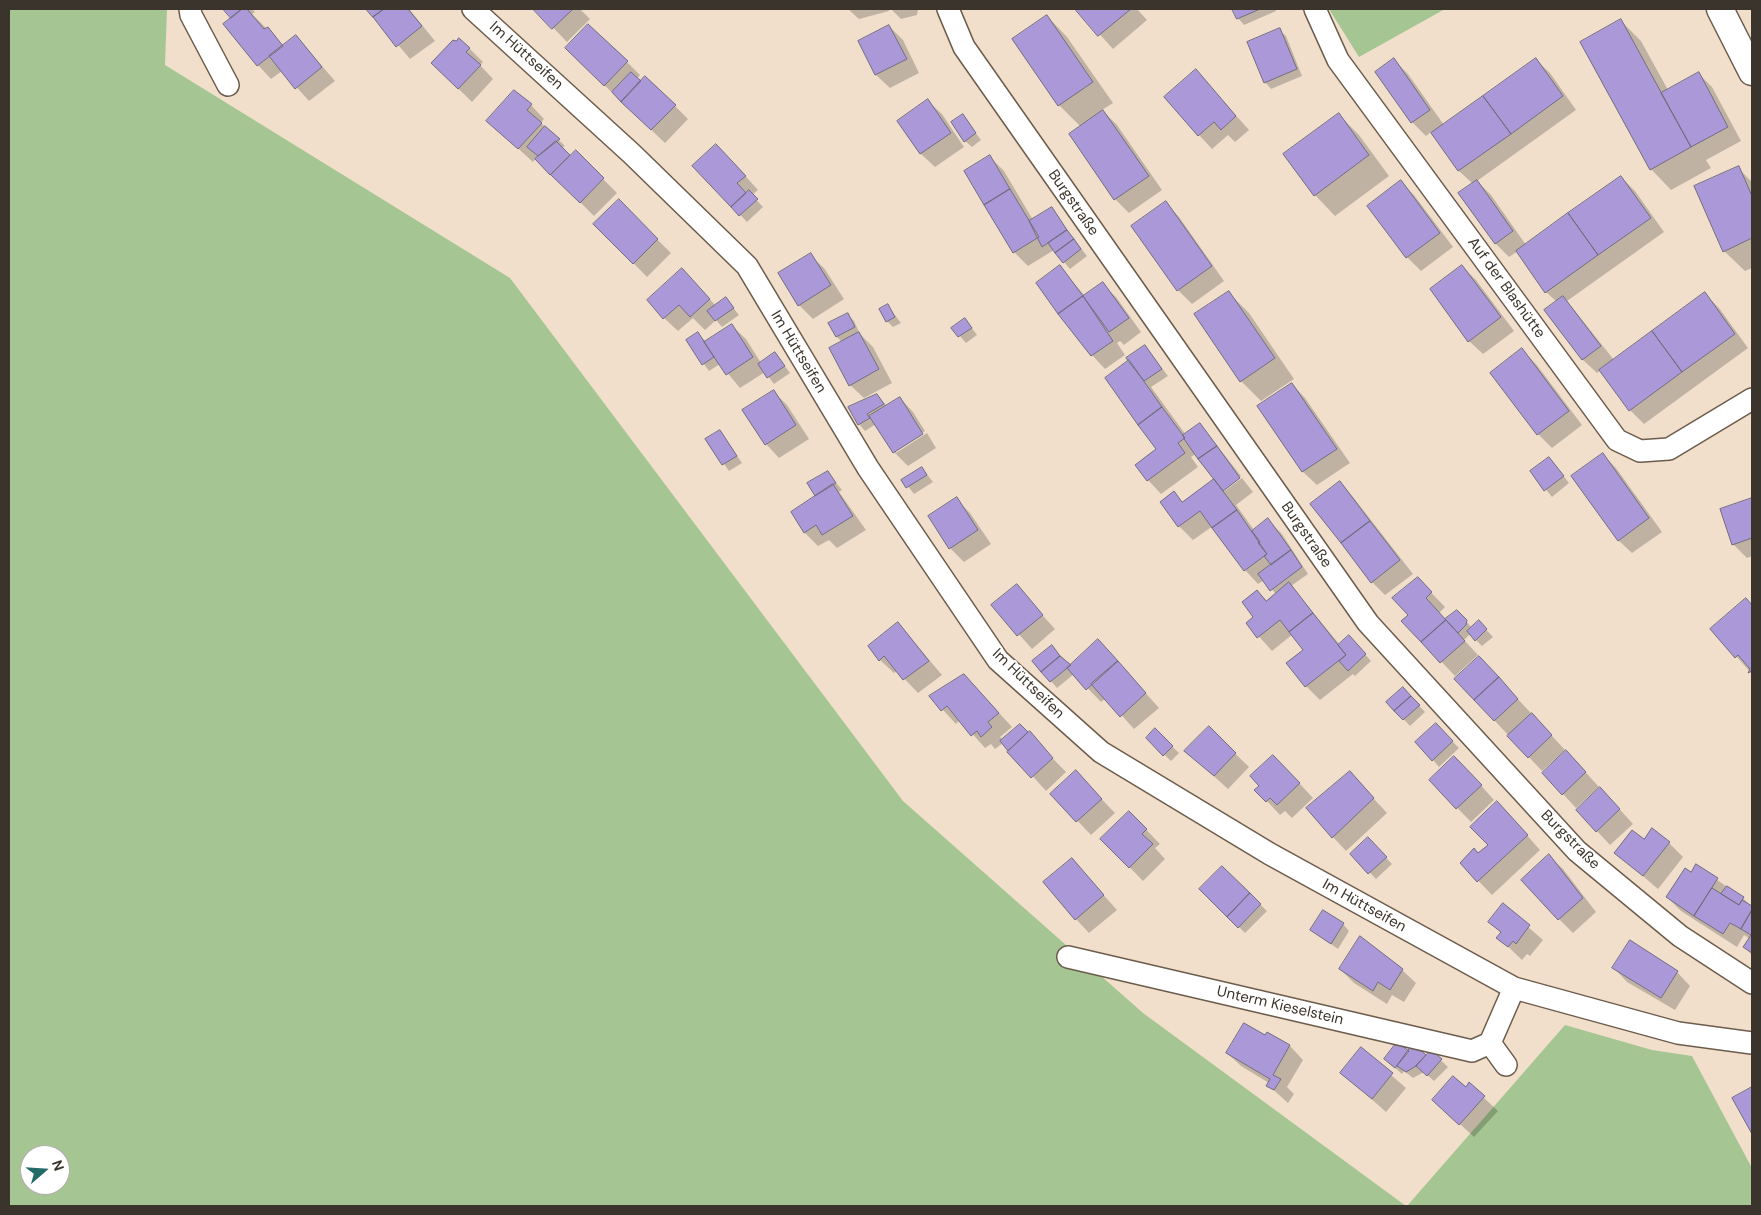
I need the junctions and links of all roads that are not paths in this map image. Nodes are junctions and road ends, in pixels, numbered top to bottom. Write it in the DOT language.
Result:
graph roads {
  1 [pos="190,9"];
  2 [pos="473,9"];
  3 [pos="948,9"];
  4 [pos="1315,9"];
  5 [pos="1720,9"];
  6 [pos="1752,72"];
  7 [pos="228,85"];
  8 [pos="1752,399"];
  9 [pos="1068,957"];
  10 [pos="1752,983"];
  11 [pos="1514,988"];
  12 [pos="1490,1043"];
  13 [pos="1752,1043"];
  14 [pos="1506,1065"];
  1 -- 7 [label="street"];
  2 -- 11 [label="street, Im Hüttseifen"];
  3 -- 10 [label="street, Burgstraße"];
  4 -- 8 [label="street, Auf der Blashütte"];
  5 -- 6 [label="street"];
  9 -- 12 [label="street, Unterm Kieselstein"];
  11 -- 12 [label="street"];
  11 -- 13 [label="street, Im Hüttseifen"];
  12 -- 14 [label="street"];
}
